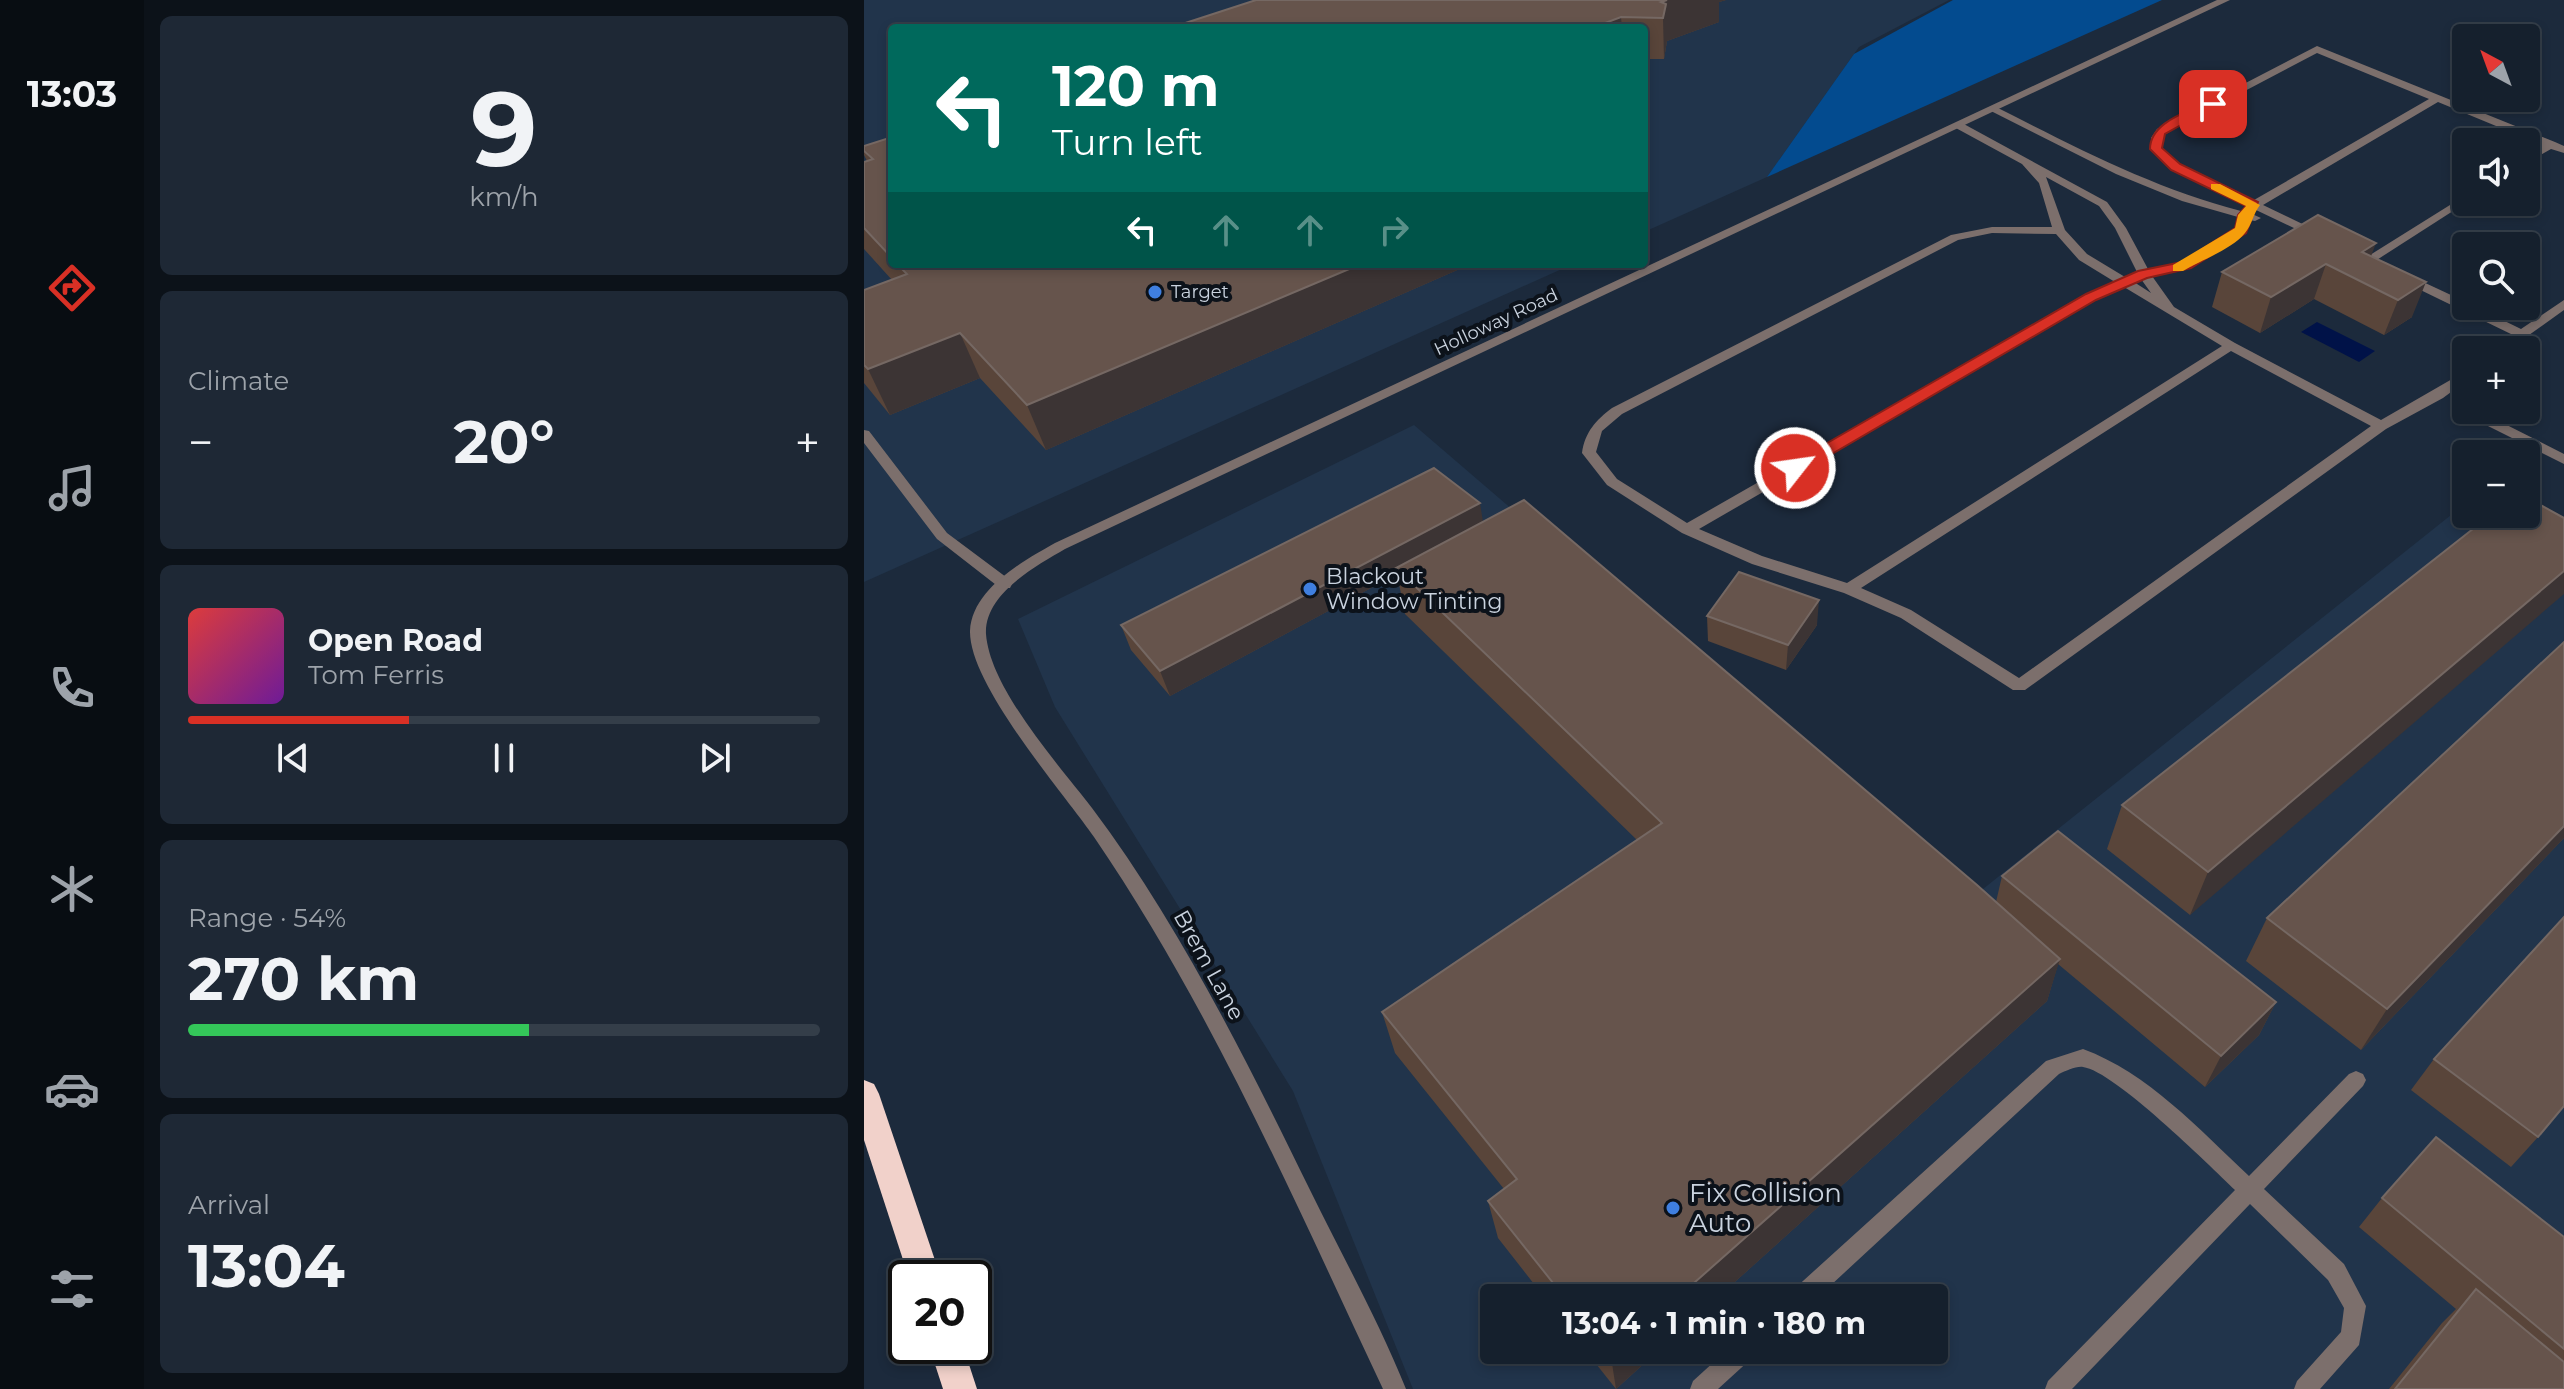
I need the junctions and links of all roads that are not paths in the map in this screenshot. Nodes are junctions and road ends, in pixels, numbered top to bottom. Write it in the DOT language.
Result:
graph roads {
  1 [pos="2225,0"];
  2 [pos="2438,98"];
  3 [pos="1992,109"];
  4 [pos="1958,125"];
  5 [pos="2551,144"];
  6 [pos="2564,150"];
  7 [pos="2540,151"];
  8 [pos="2022,158"];
  9 [pos="2452,207"];
  10 [pos="2249,210"];
  11 [pos="2059,231"];
  12 [pos="2327,240"];
  13 [pos="2355,254"];
  14 [pos="2368,260"];
  15 [pos="2382,267"];
  16 [pos="2142,274"];
  17 [pos="2396,274"];
  18 [pos="2122,283"];
  19 [pos="2564,304"];
  20 [pos="2188,321"];
  21 [pos="2522,334"];
  22 [pos="2519,336"];
  23 [pos="2231,346"];
  24 [pos="2452,385"];
  25 [pos="2438,395"];
  26 [pos="2452,402"];
  27 [pos="2494,424"];
  28 [pos="2381,426"];
  29 [pos="864,434"];
  30 [pos="2564,460"];
  31 [pos="1687,530"];
  32 [pos="1005,584"];
  33 [pos="1849,589"];
  34 [pos="2356,1080"];
  35 [pos="864,1094"];
  36 [pos="2247,1191"];
  37 [pos="919,1260"];
  38 [pos="1816,1284"];
  39 [pos="952,1364"];
  40 [pos="1729,1364"];
  41 [pos="960,1389"];
  42 [pos="1395,1389"];
  43 [pos="1701,1389"];
  44 [pos="2056,1389"];
  45 [pos="2305,1389"];
  1 -- 3 [label="street, Holloway Road"];
  2 -- 5 [label="street"];
  2 -- 10 [label="street"];
  2 -- 10 [label="street"];
  3 -- 4 [label="street, Holloway Road"];
  3 -- 10 [label="street"];
  4 -- 8 [label="street"];
  4 -- 32 [label="street, Holloway Road"];
  5 -- 6 [label="street"];
  5 -- 7 [label="street"];
  8 -- 11 [label="street"];
  8 -- 16 [label="street"];
  9 -- 14 [label="street"];
  10 -- 12 [label="street"];
  10 -- 16 [label="street"];
  11 -- 18 [label="street"];
  11 -- 31 [label="street"];
  13 -- 14 [label="street"];
  14 -- 15 [label="street"];
  16 -- 18 [label="street"];
  16 -- 20 [label="street"];
  17 -- 21 [label="street"];
  18 -- 20 [label="street"];
  18 -- 31 [label="street"];
  19 -- 21 [label="street"];
  20 -- 23 [label="street"];
  21 -- 22 [label="street"];
  23 -- 28 [label="street"];
  23 -- 33 [label="street"];
  24 -- 25 [label="street"];
  25 -- 26 [label="street"];
  25 -- 28 [label="street"];
  27 -- 30 [label="street"];
  28 -- 33 [label="street"];
  29 -- 32 [label="street"];
  31 -- 33 [label="street"];
  32 -- 42 [label="street, Brem Lane"];
  34 -- 36 [label="street"];
  35 -- 37 [label="highway"];
  36 -- 38 [label="street"];
  36 -- 44 [label="street"];
  36 -- 45 [label="street"];
  39 -- 41 [label="highway"];
  40 -- 43 [label="street"];
}
